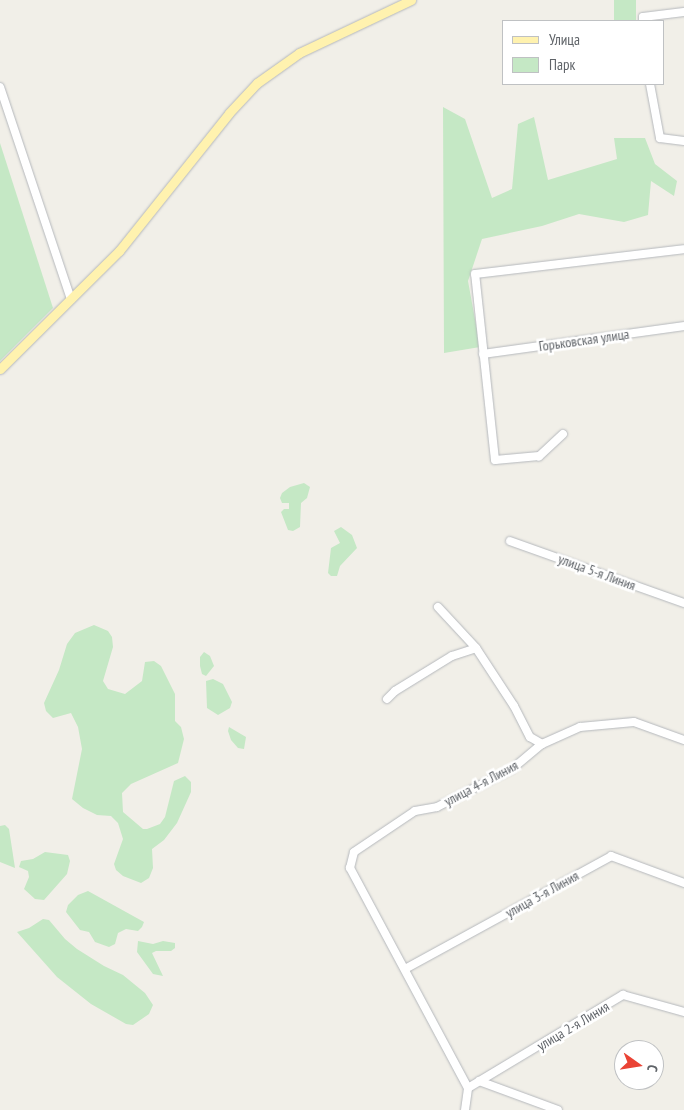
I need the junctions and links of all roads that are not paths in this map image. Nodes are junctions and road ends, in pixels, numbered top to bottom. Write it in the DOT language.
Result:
graph roads {
  1 [pos="411,0"];
  2 [pos="684,12"];
  3 [pos="643,20"];
  4 [pos="650,85"];
  5 [pos="0,87"];
  6 [pos="684,141"];
  7 [pos="684,249"];
  8 [pos="71,299"];
  9 [pos="684,326"];
  10 [pos="483,354"];
  11 [pos="0,369"];
  12 [pos="563,434"];
  13 [pos="510,541"];
  14 [pos="684,603"];
  15 [pos="438,607"];
  16 [pos="476,648"];
  17 [pos="387,699"];
  18 [pos="684,740"];
  19 [pos="542,744"];
  20 [pos="684,883"];
  21 [pos="405,969"];
  22 [pos="684,1012"];
  23 [pos="479,1081"];
  24 [pos="468,1088"];
  25 [pos="465,1110"];
  26 [pos="558,1110"];
  1 -- 8 [label="main road"];
  2 -- 3 [label="street"];
  4 -- 6 [label="street"];
  5 -- 8 [label="street"];
  7 -- 10 [label="street"];
  8 -- 11 [label="main road"];
  9 -- 10 [label="street, Горьковская улица"];
  10 -- 12 [label="street"];
  13 -- 14 [label="street, улица 5-я Линия"];
  15 -- 16 [label="street"];
  16 -- 17 [label="street"];
  16 -- 19 [label="street"];
  18 -- 19 [label="street, улица 4-я Линия"];
  19 -- 21 [label="street, улица 4-я Линия"];
  20 -- 21 [label="street, улица 3-я Линия"];
  21 -- 24 [label="street"];
  22 -- 23 [label="street, улица 2-я Линия"];
  23 -- 24 [label="street, улица 2-я Линия"];
  23 -- 26 [label="street"];
  24 -- 25 [label="street"];
}
